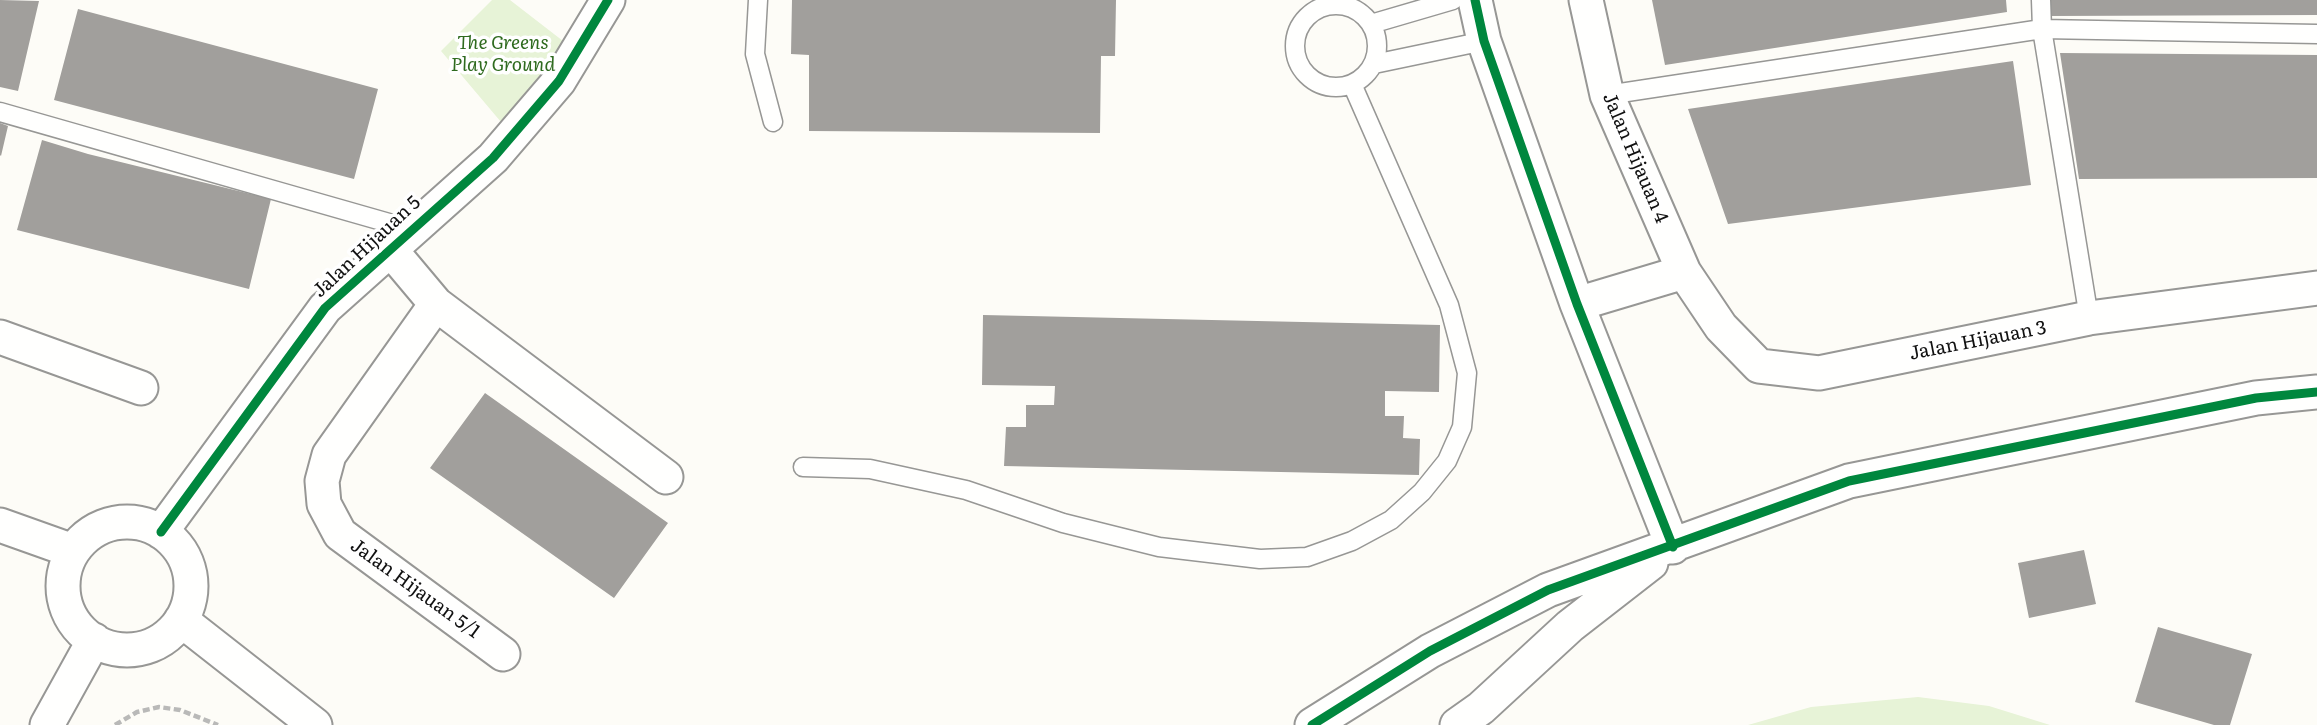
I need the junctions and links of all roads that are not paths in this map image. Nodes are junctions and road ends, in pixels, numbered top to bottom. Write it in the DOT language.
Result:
graph roads {
  1 [pos="608,0"];
  2 [pos="758,0"];
  3 [pos="1453,0"];
  4 [pos="1475,0"];
  5 [pos="1586,0"];
  6 [pos="2042,0"];
  7 [pos="1347,3"];
  8 [pos="1371,23"];
  9 [pos="2042,29"];
  10 [pos="2317,34"];
  11 [pos="1484,41"];
  12 [pos="1374,64"];
  13 [pos="1352,84"];
  14 [pos="1607,95"];
  15 [pos="0,112"];
  16 [pos="773,122"];
  17 [pos="400,239"];
  18 [pos="1684,272"];
  19 [pos="2317,288"];
  20 [pos="436,304"];
  21 [pos="1577,304"];
  22 [pos="2090,318"];
  23 [pos="0,337"];
  24 [pos="141,388"];
  25 [pos="2317,392"];
  26 [pos="803,467"];
  27 [pos="666,477"];
  28 [pos="0,525"];
  29 [pos="161,532"];
  30 [pos="1673,547"];
  31 [pos="73,551"];
  32 [pos="181,620"];
  33 [pos="94,640"];
  34 [pos="503,654"];
  35 [pos="47,725"];
  36 [pos="315,725"];
  37 [pos="1312,725"];
  38 [pos="1457,725"];
  1 -- 17 [label="street, Jalan Hijauan 5"];
  2 -- 16 [label="lane"];
  3 -- 8 [label="lane"];
  4 -- 11 [label="street"];
  5 -- 14 [label="street, Jalan Hijauan 4"];
  6 -- 9 [label="lane"];
  7 -- 8 [label="lane"];
  7 -- 13 [label="lane"];
  8 -- 12 [label="lane"];
  9 -- 10 [label="lane"];
  9 -- 14 [label="lane"];
  9 -- 22 [label="lane"];
  11 -- 12 [label="lane"];
  11 -- 21 [label="street"];
  12 -- 13 [label="lane"];
  13 -- 26 [label="lane"];
  14 -- 18 [label="street, Jalan Hijauan 4"];
  15 -- 17 [label="lane"];
  17 -- 20 [label="street"];
  17 -- 29 [label="street, Jalan Hijauan 5"];
  18 -- 21 [label="street"];
  18 -- 22 [label="street, Jalan Hijauan 3"];
  19 -- 22 [label="street, Jalan Hijauan 3"];
  20 -- 27 [label="street"];
  20 -- 34 [label="street, Jalan Hijauan 5/1"];
  21 -- 30 [label="street"];
  23 -- 24 [label="street"];
  25 -- 30 [label="street"];
  28 -- 31 [label="street"];
  29 -- 31 [label="street"];
  29 -- 32 [label="street"];
  30 -- 37 [label="street"];
  30 -- 38 [label="street"];
  31 -- 33 [label="street"];
  32 -- 33 [label="street"];
  32 -- 36 [label="street"];
  33 -- 35 [label="street"];
}
